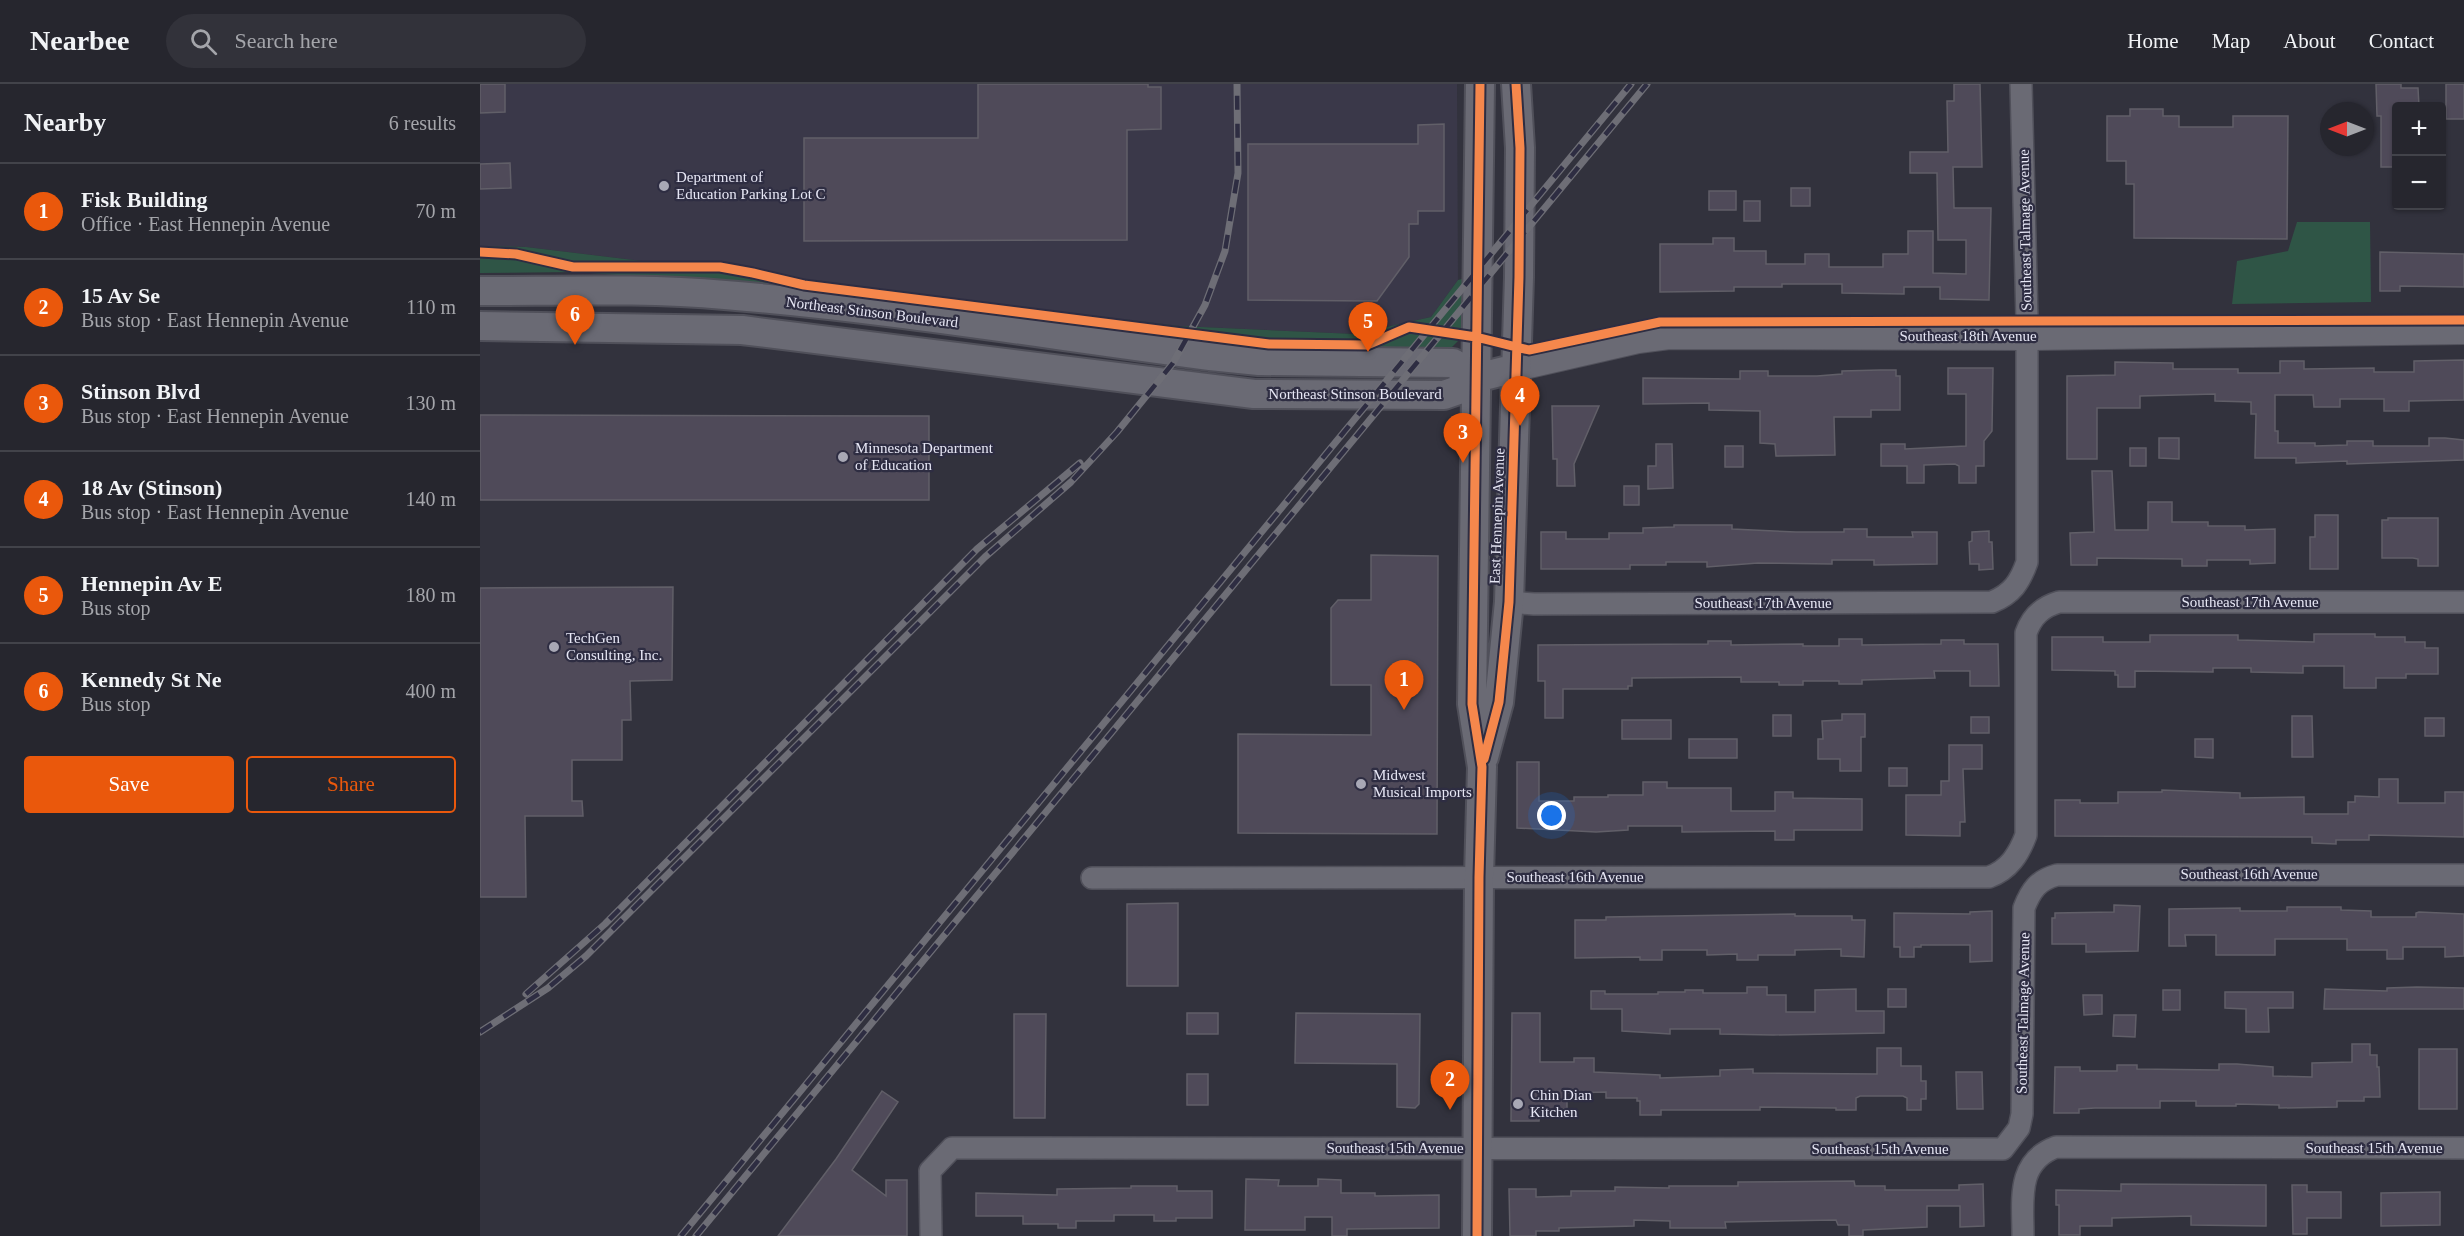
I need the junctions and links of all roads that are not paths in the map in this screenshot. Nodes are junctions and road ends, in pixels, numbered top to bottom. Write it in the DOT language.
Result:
graph roads {
  1 [pos="1480,84"];
  2 [pos="1516,84"];
  3 [pos="2021,84"];
  4 [pos="480,291"];
  5 [pos="480,327"];
  6 [pos="2464,331"];
  7 [pos="2026,337"];
  8 [pos="1516,368"];
  9 [pos="1476,378"];
  10 [pos="2014,589"];
  11 [pos="1509,602"];
  12 [pos="2464,602"];
  13 [pos="1482,766"];
  14 [pos="2015,859"];
  15 [pos="2464,875"];
  16 [pos="1479,877"];
  17 [pos="1092,878"];
  18 [pos="2036,885"];
  19 [pos="2010,1142"];
  20 [pos="1478,1148"];
  21 [pos="2464,1148"];
  22 [pos="930,1236"];
  23 [pos="1477,1236"];
  24 [pos="2024,1236"];
  1 -- 9 [label="main road, East Hennepin Avenue"];
  2 -- 8 [label="main road, East Hennepin Avenue"];
  3 -- 7 [label="street, Southeast Talmage Avenue"];
  4 -- 9 [label="main road, Northeast Stinson Boulevard"];
  5 -- 9 [label="main road, Northeast Stinson Boulevard"];
  6 -- 7 [label="street, Southeast 18th Avenue"];
  7 -- 8 [label="street, Southeast 18th Avenue"];
  7 -- 10 [label="street, Southeast Talmage Avenue"];
  8 -- 9 [label="main road, Southeast 18th Avenue"];
  8 -- 11 [label="main road, East Hennepin Avenue"];
  9 -- 13 [label="main road, East Hennepin Avenue"];
  10 -- 11 [label="street, Southeast 17th Avenue"];
  11 -- 13 [label="main road, East Hennepin Avenue"];
  12 -- 14 [label="street, Southeast 17th Avenue"];
  13 -- 16 [label="main road, East Hennepin Avenue"];
  14 -- 16 [label="street, Southeast 16th Avenue"];
  15 -- 18 [label="street, Southeast 16th Avenue"];
  16 -- 17 [label="street, Southeast 16th Avenue"];
  16 -- 20 [label="main road, East Hennepin Avenue"];
  18 -- 19 [label="street, Southeast Talmage Avenue"];
  19 -- 20 [label="street, Southeast 15th Avenue"];
  20 -- 22 [label="street, Southeast 15th Avenue"];
  20 -- 23 [label="main road, East Hennepin Avenue"];
  21 -- 24 [label="street, Southeast 15th Avenue"];
}
